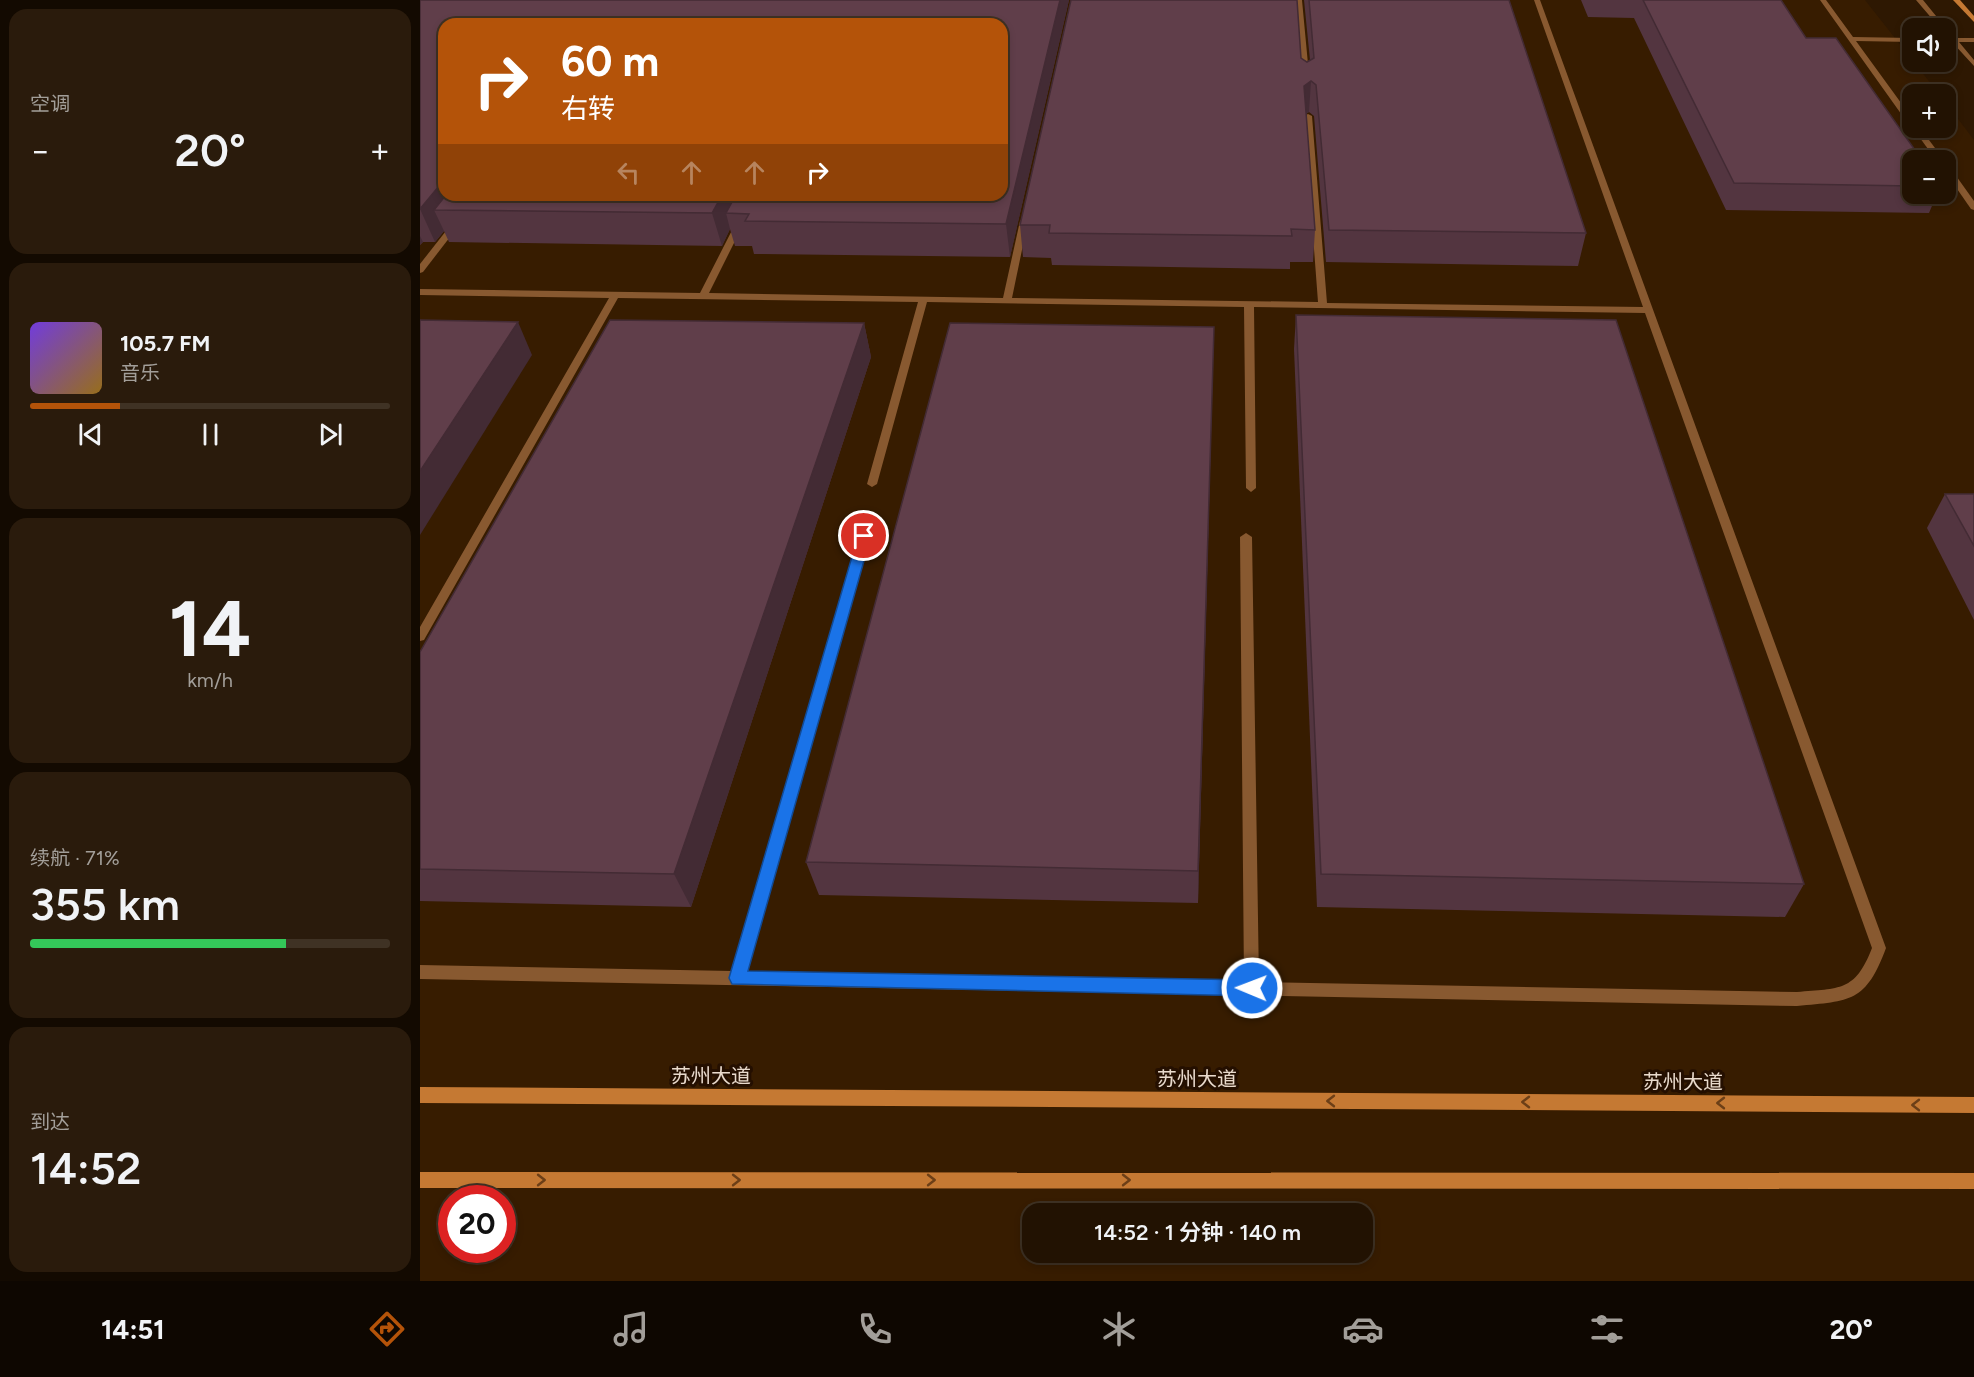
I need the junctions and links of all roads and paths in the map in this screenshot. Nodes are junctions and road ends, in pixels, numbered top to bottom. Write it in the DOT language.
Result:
graph roads {
  1 [pos="1299,0"];
  2 [pos="1537,0"];
  3 [pos="1823,0"];
  4 [pos="1919,0"];
  5 [pos="1956,0"];
  6 [pos="1934,18"];
  7 [pos="1974,20"];
  8 [pos="1851,39"];
  9 [pos="1902,40"];
  10 [pos="1956,40"];
  11 [pos="1974,40"];
  12 [pos="1956,47"];
  13 [pos="1974,64"];
  14 [pos="1306,88"];
  15 [pos="1902,109"];
  16 [pos="1308,116"];
  17 [pos="1956,182"];
  18 [pos="751,201"];
  19 [pos="1974,207"];
  20 [pos="1027,209"];
  21 [pos="464,214"];
  22 [pos="420,270"];
  23 [pos="420,292"];
  24 [pos="616,294"];
  25 [pos="703,296"];
  26 [pos="923,299"];
  27 [pos="1006,300"];
  28 [pos="1250,304"];
  29 [pos="1323,305"];
  30 [pos="1649,310"];
  31 [pos="872,484"];
  32 [pos="1251,488"];
  33 [pos="864,536"];
  34 [pos="1246,537"];
  35 [pos="420,637"];
  36 [pos="420,972"];
  37 [pos="738,978"];
  38 [pos="1252,988"];
  39 [pos="420,1095"];
  40 [pos="1974,1105"];
  41 [pos="420,1180"];
  42 [pos="1974,1181"];
  1 -- 14 [label="lane"];
  2 -- 30 [label="lane"];
  3 -- 8 [label="lane"];
  4 -- 6 [label="lane"];
  5 -- 7 [label="street"];
  8 -- 9 [label="lane"];
  8 -- 15 [label="lane"];
  10 -- 11 [label="lane"];
  12 -- 13 [label="lane"];
  16 -- 29 [label="lane"];
  17 -- 19 [label="lane"];
  18 -- 25 [label="lane"];
  20 -- 27 [label="lane"];
  21 -- 22 [label="lane"];
  23 -- 24 [label="lane"];
  24 -- 25 [label="lane"];
  24 -- 35 [label="lane"];
  25 -- 26 [label="lane"];
  26 -- 27 [label="lane"];
  26 -- 31 [label="lane"];
  27 -- 28 [label="lane"];
  28 -- 29 [label="lane"];
  28 -- 32 [label="lane"];
  29 -- 30 [label="lane"];
  30 -- 38 [label="lane"];
  33 -- 37 [label="lane"];
  34 -- 38 [label="lane"];
  36 -- 37 [label="lane"];
  37 -- 38 [label="lane"];
  40 -- 39 [label="street, 苏州大道, one-way"];
  41 -- 42 [label="street, one-way"];
}
